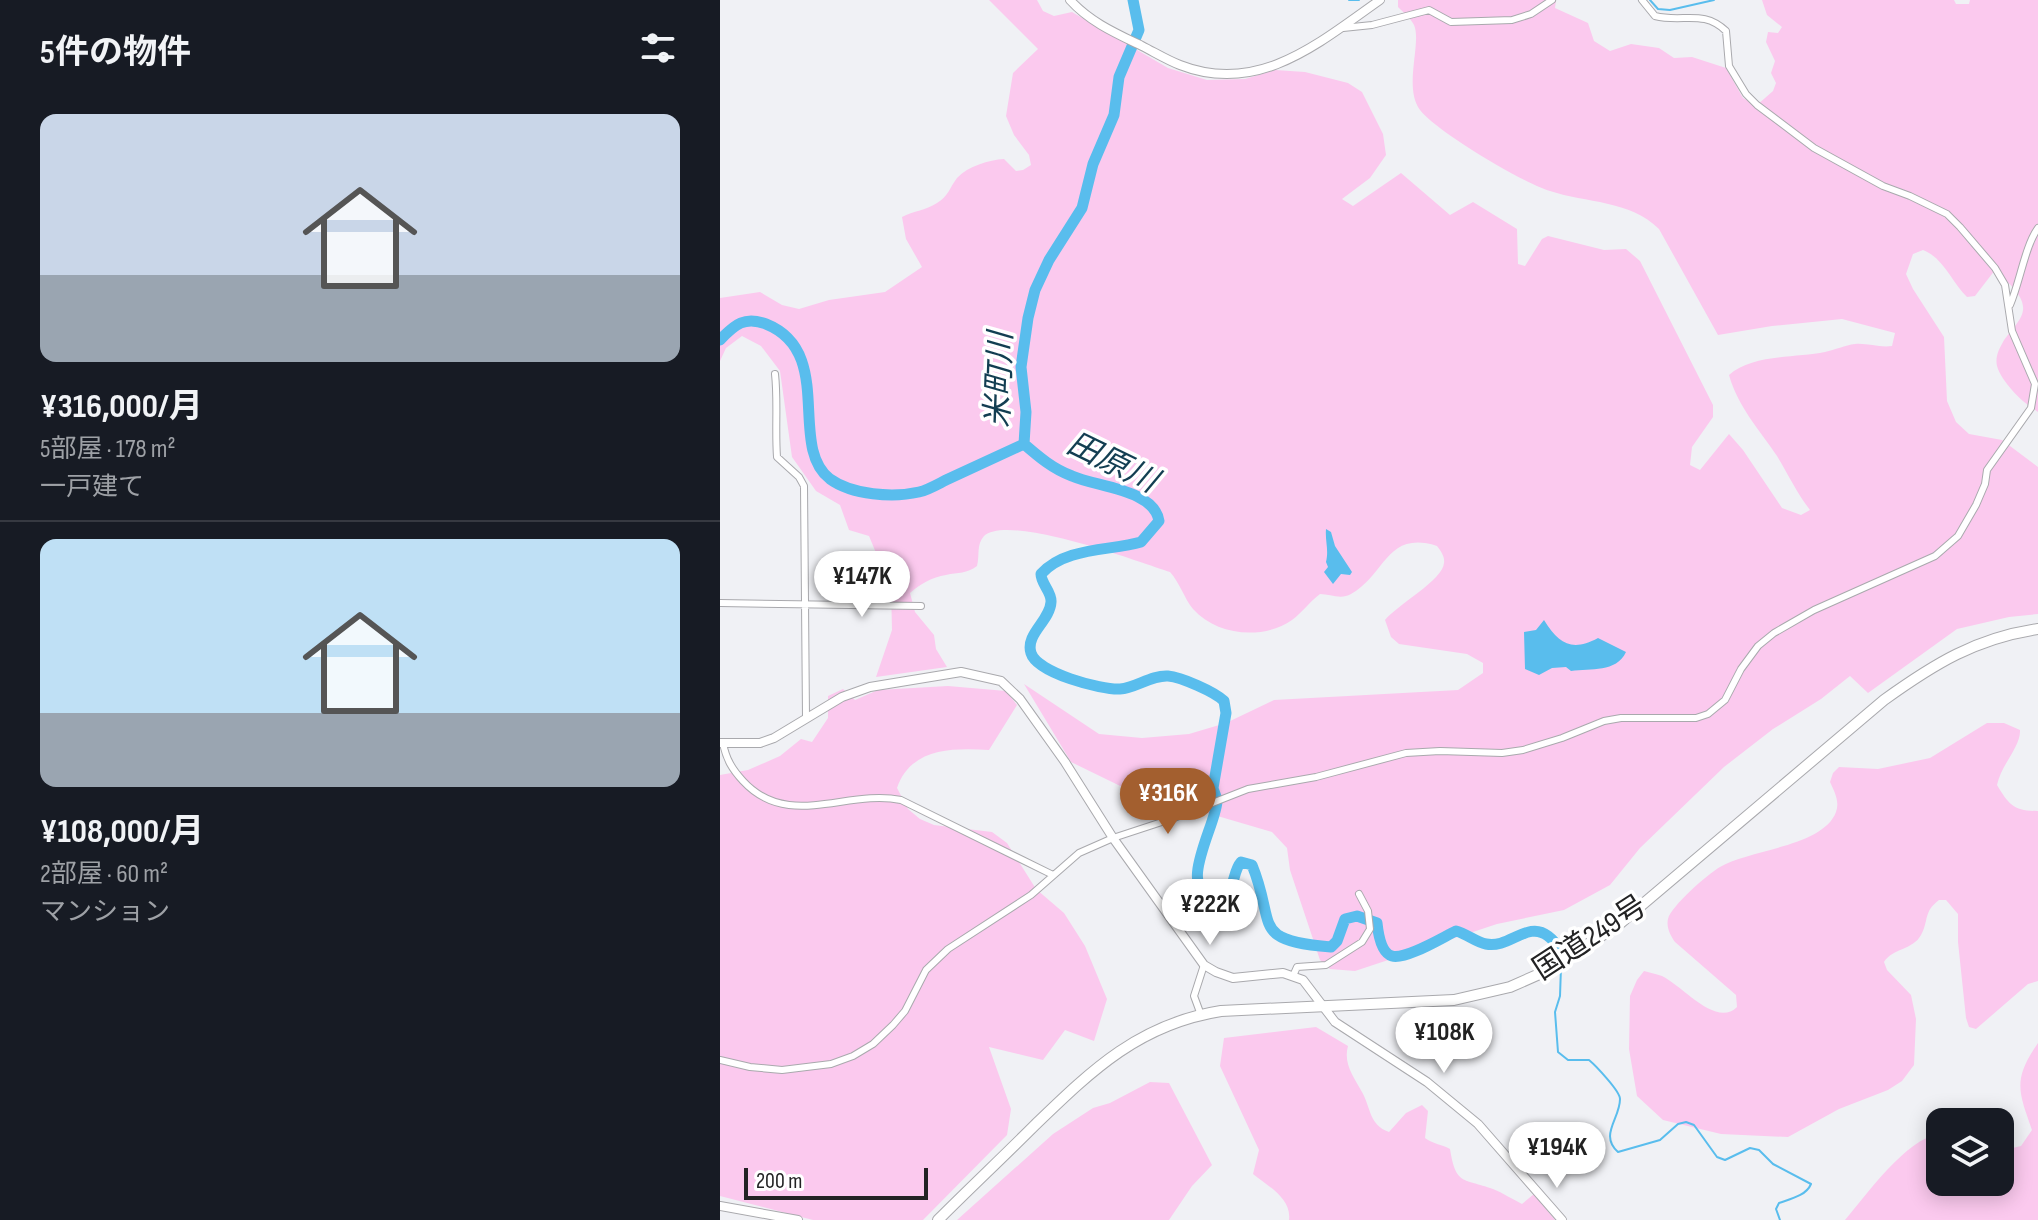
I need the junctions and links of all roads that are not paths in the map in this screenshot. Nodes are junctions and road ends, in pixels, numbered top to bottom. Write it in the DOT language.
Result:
graph roads {
  1 [pos="1070,0"];
  2 [pos="1380,0"];
  3 [pos="1552,0"];
  4 [pos="1642,0"];
  5 [pos="1343,28"];
  6 [pos="2038,228"];
  7 [pos="2009,308"];
  8 [pos="2035,371"];
  9 [pos="775,374"];
  10 [pos="720,603"];
  11 [pos="805,603"];
  12 [pos="921,606"];
  13 [pos="2038,629"];
  14 [pos="806,717"];
  15 [pos="721,743"];
  16 [pos="1113,838"];
  17 [pos="1053,875"];
  18 [pos="1359,894"];
  19 [pos="1204,965"];
  20 [pos="1293,976"];
  21 [pos="1321,1005"];
  22 [pos="1201,1015"];
  23 [pos="720,1060"];
  24 [pos="720,1206"];
  25 [pos="798,1220"];
  26 [pos="938,1220"];
  27 [pos="1562,1220"];
  1 -- 5 [label="street"];
  2 -- 5 [label="street"];
  3 -- 5 [label="street"];
  4 -- 7 [label="street"];
  6 -- 7 [label="street"];
  7 -- 8 [label="street"];
  8 -- 16 [label="street"];
  9 -- 11 [label="street"];
  10 -- 11 [label="street"];
  11 -- 12 [label="street"];
  11 -- 14 [label="street"];
  13 -- 21 [label="highway, 国道249号"];
  14 -- 15 [label="street"];
  14 -- 16 [label="street"];
  15 -- 17 [label="street"];
  16 -- 17 [label="street"];
  16 -- 19 [label="street"];
  17 -- 23 [label="street"];
  18 -- 20 [label="street"];
  19 -- 20 [label="street"];
  19 -- 22 [label="street"];
  20 -- 21 [label="street"];
  21 -- 22 [label="highway, 国道249号"];
  21 -- 27 [label="street"];
  22 -- 26 [label="highway, 国道249号"];
  24 -- 25 [label="street"];
}
